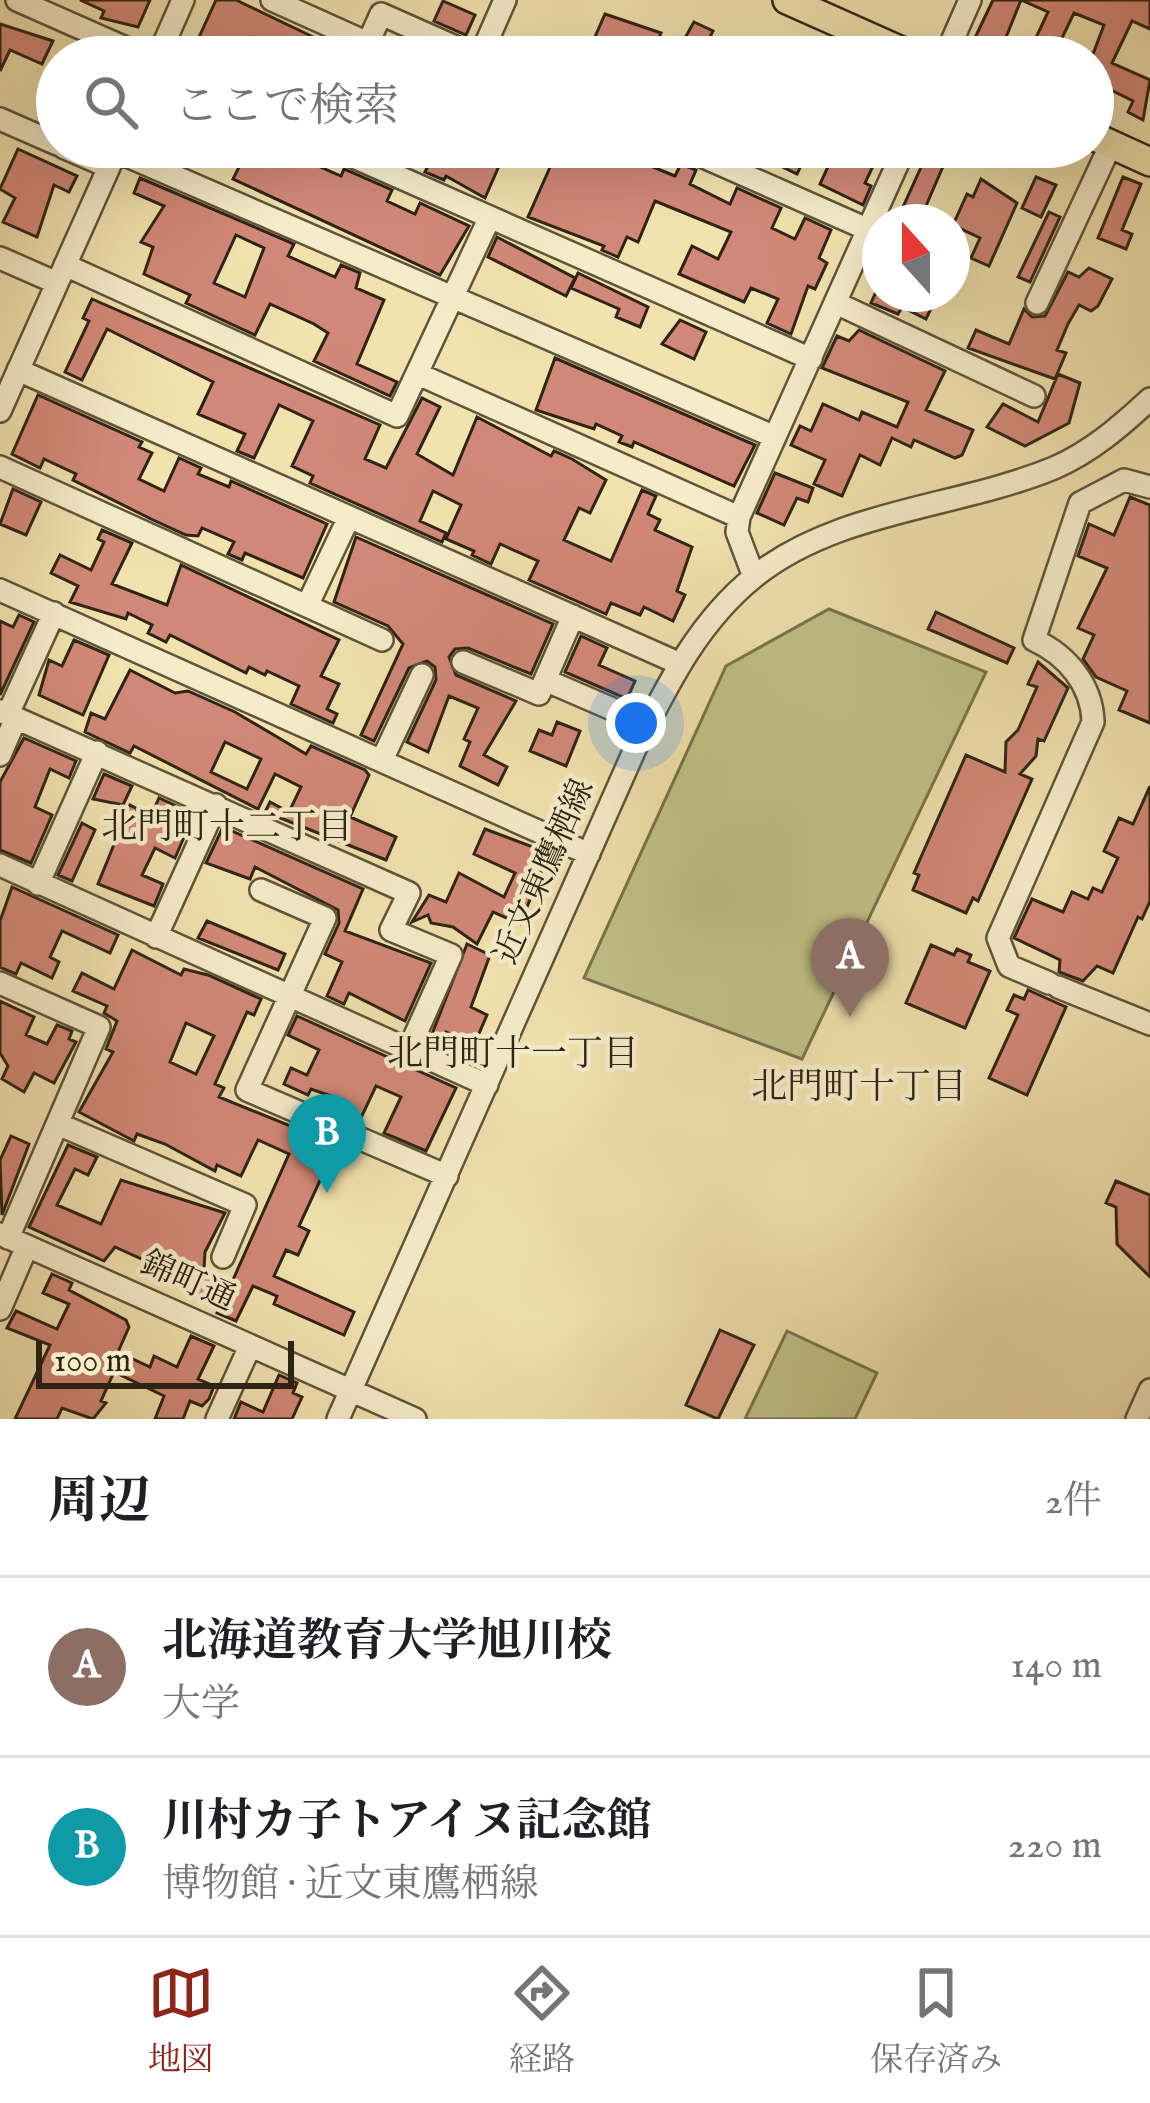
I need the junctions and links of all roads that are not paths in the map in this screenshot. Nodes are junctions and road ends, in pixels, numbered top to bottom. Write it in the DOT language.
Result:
graph roads {
  1 [pos="17,0"];
  2 [pos="183,0"];
  3 [pos="272,0"];
  4 [pos="505,0"];
  5 [pos="787,0"];
  6 [pos="970,0"];
  7 [pos="306,7"];
  8 [pos="98,36"];
  9 [pos="167,36"];
  10 [pos="356,36"];
  11 [pos="371,36"];
  12 [pos="431,36"];
  13 [pos="489,36"];
  14 [pos="868,36"];
  15 [pos="954,36"];
  16 [pos="0,119"];
  17 [pos="36,135"];
  18 [pos="1114,146"];
  19 [pos="1150,162"];
  20 [pos="108,168"];
  21 [pos="145,168"];
  22 [pos="379,168"];
  23 [pos="729,168"];
  24 [pos="896,168"];
  25 [pos="1091,168"];
  26 [pos="880,204"];
  27 [pos="490,218"];
  28 [pos="862,227"];
  29 [pos="862,245"];
  30 [pos="0,258"];
  31 [pos="61,274"];
  32 [pos="454,296"];
  33 [pos="836,303"];
  34 [pos="1037,304"];
  35 [pos="811,358"];
  36 [pos="418,374"];
  37 [pos="10,377"];
  38 [pos="1034,396"];
  39 [pos="1150,398"];
  40 [pos="0,411"];
  41 [pos="776,437"];
  42 [pos="0,467"];
  43 [pos="1150,487"];
  44 [pos="349,517"];
  45 [pos="739,517"];
  46 [pos="754,577"];
  47 [pos="0,590"];
  48 [pos="307,606"];
  49 [pos="54,613"];
  50 [pos="573,616"];
  51 [pos="382,640"];
  52 [pos="463,662"];
  53 [pos="678,664"];
  54 [pos="422,675"];
  55 [pos="545,680"];
  56 [pos="8,714"];
  57 [pos="647,724"];
  58 [pos="97,752"];
  59 [pos="0,755"];
  60 [pos="382,760"];
  61 [pos="216,805"];
  62 [pos="589,854"];
  63 [pos="2,872"];
  64 [pos="38,884"];
  65 [pos="261,890"];
  66 [pos="156,937"];
  67 [pos="0,982"];
  68 [pos="290,994"];
  69 [pos="1150,1024"];
  70 [pos="409,1049"];
  71 [pos="487,1085"];
  72 [pos="58,1124"];
  73 [pos="447,1176"];
  74 [pos="12,1240"];
  75 [pos="223,1257"];
  76 [pos="0,1309"];
  77 [pos="250,1346"];
  78 [pos="351,1391"];
  79 [pos="217,1419"];
  80 [pos="338,1419"];
  81 [pos="415,1419"];
  1 -- 8 [label="street"];
  2 -- 9 [label="street"];
  3 -- 7 [label="street"];
  4 -- 13 [label="street"];
  5 -- 14 [label="main road"];
  6 -- 15 [label="street"];
  7 -- 10 [label="street"];
  11 -- 12 [label="street"];
  16 -- 17 [label="street"];
  18 -- 19 [label="main road"];
  20 -- 31 [label="street"];
  21 -- 32 [label="street"];
  22 -- 27 [label="street"];
  23 -- 28 [label="street"];
  24 -- 26 [label="street"];
  25 -- 34 [label="street"];
  27 -- 32 [label="street"];
  27 -- 35 [label="street"];
  29 -- 33 [label="street"];
  30 -- 31 [label="street"];
  31 -- 36 [label="street"];
  31 -- 37 [label="street"];
  32 -- 36 [label="street"];
  32 -- 41 [label="street"];
  33 -- 35 [label="street"];
  33 -- 38 [label="street"];
  35 -- 41 [label="street"];
  36 -- 45 [label="street"];
  37 -- 40 [label="street"];
  37 -- 44 [label="street"];
  39 -- 46 [label="street, 近文東鷹栖線"];
  41 -- 45 [label="street"];
  42 -- 48 [label="street"];
  43 -- 69 [label="street"];
  44 -- 48 [label="street"];
  44 -- 50 [label="street"];
  45 -- 46 [label="street"];
  46 -- 53 [label="street, 近文東鷹栖線"];
  47 -- 49 [label="street"];
  48 -- 51 [label="street"];
  49 -- 56 [label="street"];
  49 -- 60 [label="street"];
  50 -- 53 [label="street"];
  50 -- 55 [label="street"];
  52 -- 55 [label="street"];
  53 -- 57 [label="street, 近文東鷹栖線"];
  54 -- 60 [label="street"];
  55 -- 57 [label="street"];
  56 -- 58 [label="street"];
  56 -- 59 [label="street"];
  57 -- 62 [label="street, 近文東鷹栖線"];
  58 -- 61 [label="street"];
  58 -- 64 [label="street"];
  60 -- 62 [label="street"];
  61 -- 66 [label="street"];
  61 -- 70 [label="street"];
  62 -- 71 [label="street, 近文東鷹栖線"];
  63 -- 64 [label="street"];
  64 -- 66 [label="street"];
  65 -- 68 [label="street"];
  66 -- 68 [label="street"];
  67 -- 72 [label="street"];
  68 -- 70 [label="street"];
  68 -- 73 [label="street"];
  70 -- 71 [label="street"];
  71 -- 73 [label="street, 近文東鷹栖線"];
  72 -- 74 [label="street"];
  72 -- 75 [label="street"];
  73 -- 78 [label="street, 近文東鷹栖線"];
  74 -- 76 [label="street"];
  74 -- 77 [label="street, 錦町通"];
  77 -- 78 [label="street, 錦町通"];
  77 -- 79 [label="street"];
  78 -- 80 [label="street, 近文東鷹栖線"];
  78 -- 81 [label="street, 錦町通"];
}
